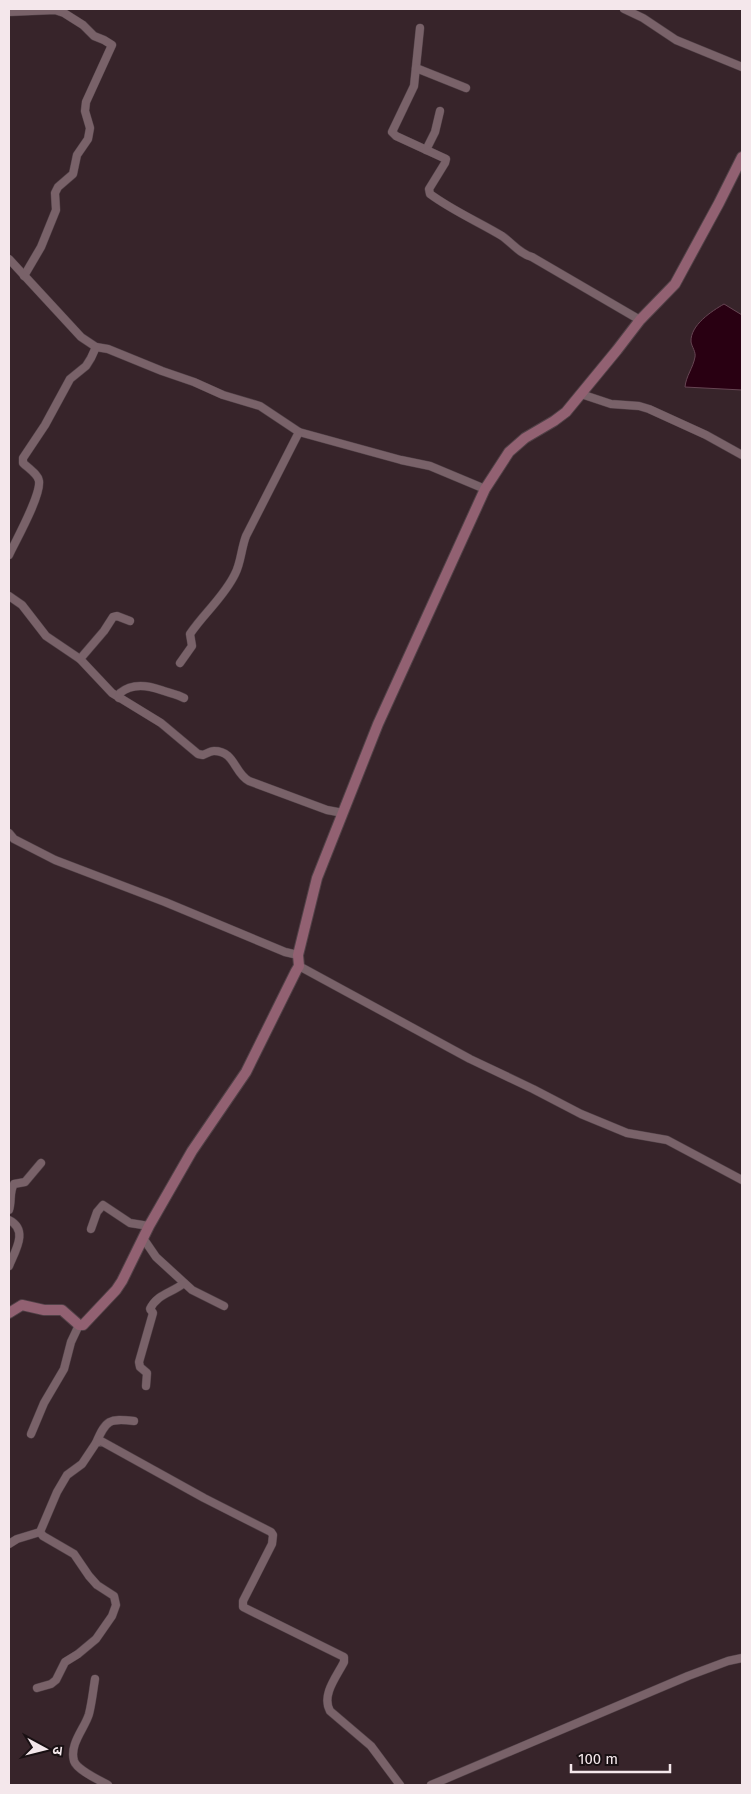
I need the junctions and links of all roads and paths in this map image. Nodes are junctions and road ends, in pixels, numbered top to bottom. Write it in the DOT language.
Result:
graph roads {
  1 [pos="624,9"];
  2 [pos="9,12"];
  3 [pos="420,28"];
  4 [pos="742,67"];
  5 [pos="416,68"];
  6 [pos="466,88"];
  7 [pos="440,111"];
  8 [pos="426,150"];
  9 [pos="742,156"];
  10 [pos="9,259"];
  11 [pos="24,276"];
  12 [pos="640,320"];
  13 [pos="96,347"];
  14 [pos="581,394"];
  15 [pos="299,432"];
  16 [pos="742,455"];
  17 [pos="485,489"];
  18 [pos="9,555"];
  19 [pos="9,596"];
  20 [pos="130,621"];
  21 [pos="80,659"];
  22 [pos="180,663"];
  23 [pos="119,698"];
  24 [pos="184,698"];
  25 [pos="343,813"];
  26 [pos="9,833"];
  27 [pos="298,955"];
  28 [pos="299,966"];
  29 [pos="41,1163"];
  30 [pos="742,1180"];
  31 [pos="9,1210"];
  32 [pos="9,1220"];
  33 [pos="149,1226"];
  34 [pos="91,1229"];
  35 [pos="143,1238"];
  36 [pos="9,1266"];
  37 [pos="184,1283"];
  38 [pos="224,1306"];
  39 [pos="9,1313"];
  40 [pos="79,1325"];
  41 [pos="146,1386"];
  42 [pos="134,1421"];
  43 [pos="31,1434"];
  44 [pos="96,1442"];
  45 [pos="40,1532"];
  46 [pos="9,1544"];
  47 [pos="742,1658"];
  48 [pos="95,1680"];
  49 [pos="38,1688"];
  50 [pos="108,1785"];
  51 [pos="400,1785"];
  52 [pos="431,1785"];
  1 -- 4 [label="street"];
  2 -- 11 [label="street"];
  3 -- 5 [label="street"];
  5 -- 6 [label="street"];
  5 -- 8 [label="street"];
  7 -- 8 [label="street"];
  8 -- 12 [label="street"];
  9 -- 12 [label="street"];
  10 -- 11 [label="street"];
  11 -- 13 [label="street"];
  12 -- 14 [label="street"];
  13 -- 15 [label="street"];
  13 -- 18 [label="street"];
  14 -- 16 [label="street"];
  14 -- 17 [label="street"];
  15 -- 17 [label="street"];
  15 -- 22 [label="street"];
  17 -- 25 [label="street"];
  19 -- 21 [label="street"];
  20 -- 21 [label="street"];
  21 -- 23 [label="street"];
  23 -- 24 [label="street"];
  23 -- 25 [label="street"];
  25 -- 27 [label="street"];
  26 -- 27 [label="street"];
  27 -- 28 [label="street"];
  28 -- 30 [label="street"];
  28 -- 33 [label="street"];
  29 -- 31 [label="street"];
  32 -- 36 [label="street"];
  33 -- 34 [label="street"];
  33 -- 35 [label="street"];
  35 -- 37 [label="street"];
  35 -- 40 [label="street"];
  37 -- 38 [label="street"];
  37 -- 41 [label="street"];
  39 -- 40 [label="street"];
  40 -- 43 [label="street"];
  42 -- 44 [label="street"];
  44 -- 45 [label="street"];
  44 -- 51 [label="street"];
  45 -- 46 [label="street"];
  45 -- 49 [label="street"];
  47 -- 52 [label="street"];
  48 -- 50 [label="street"];
}
